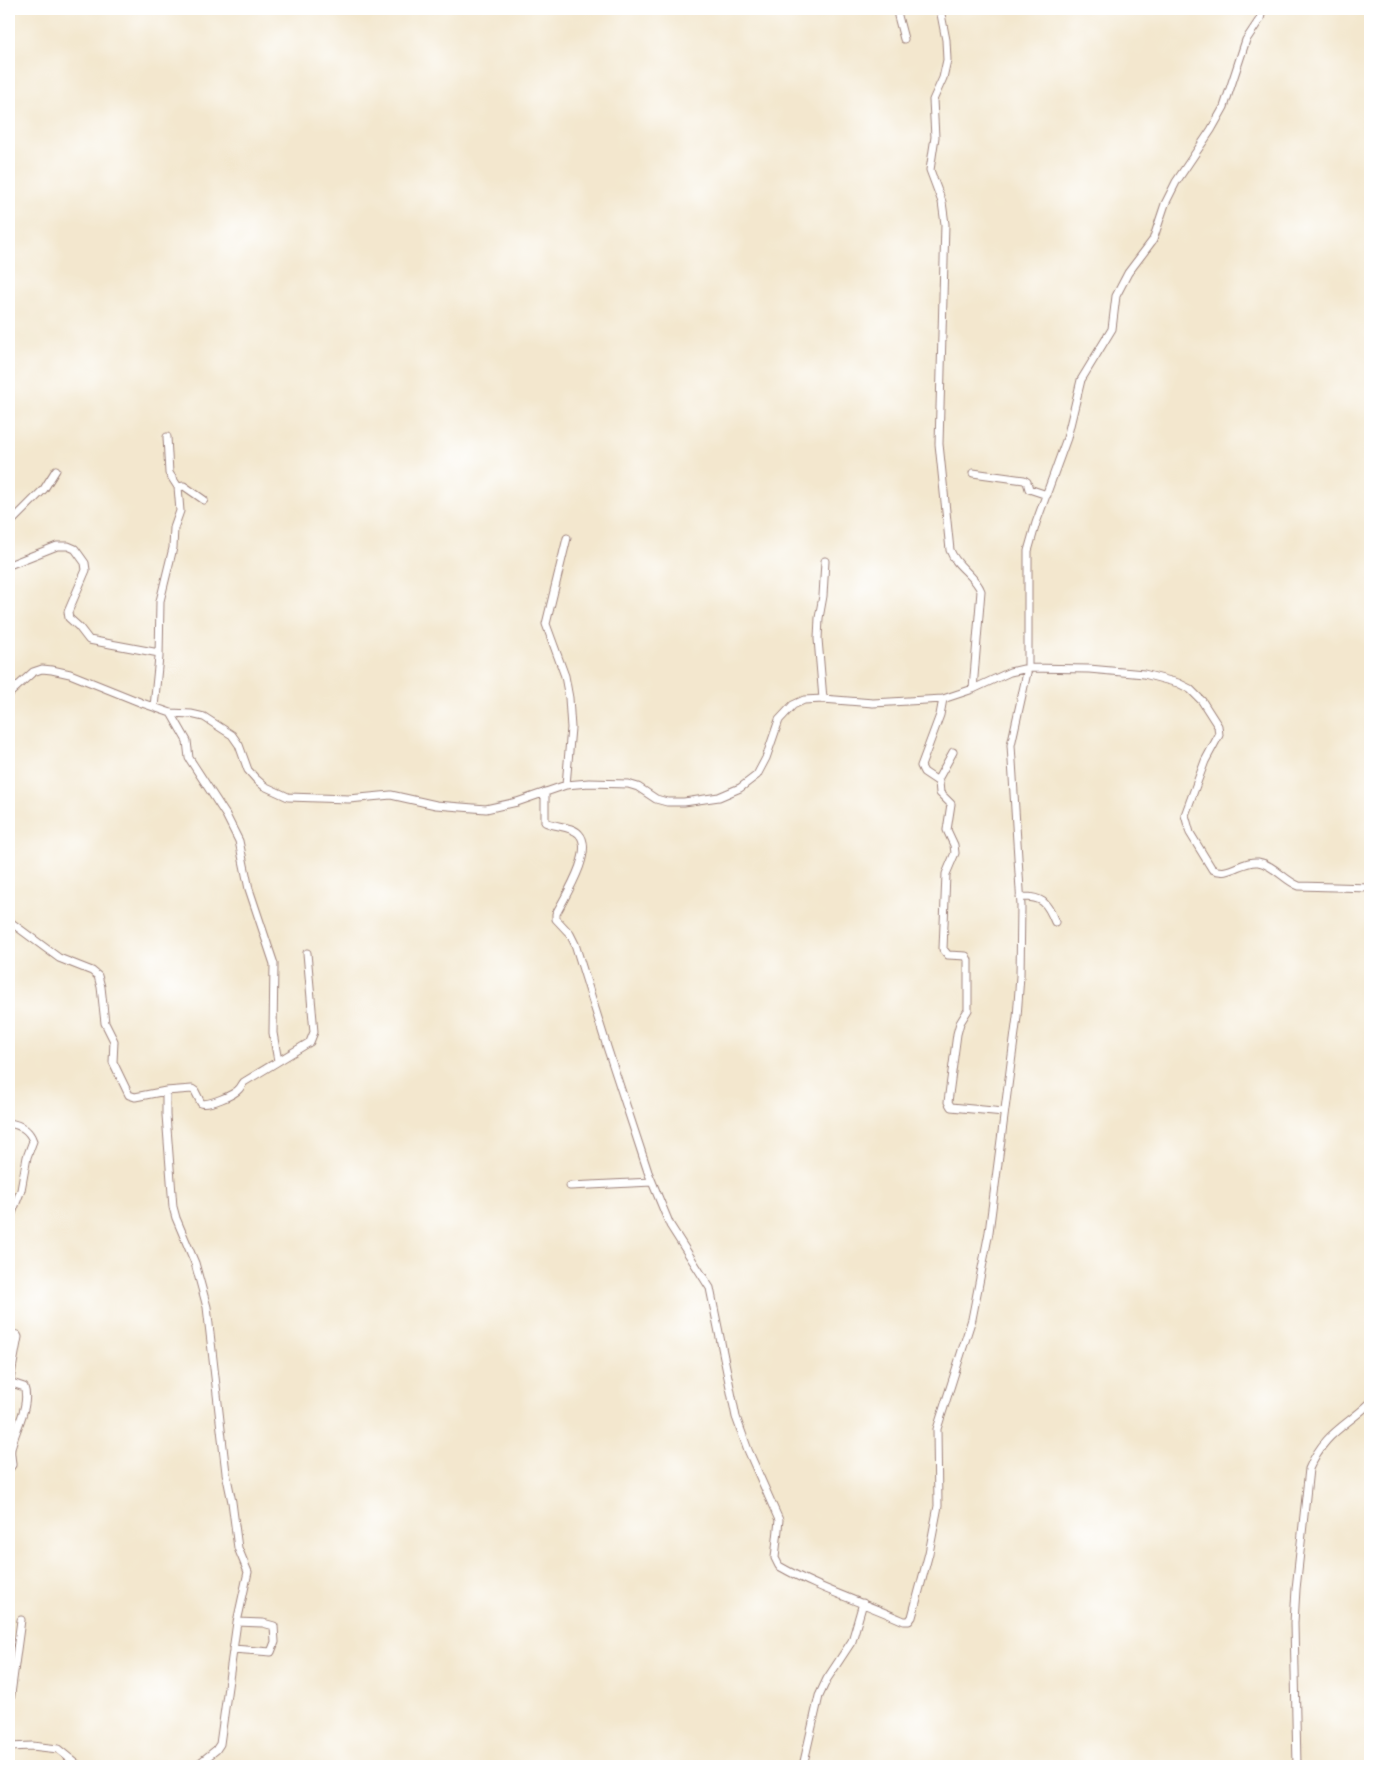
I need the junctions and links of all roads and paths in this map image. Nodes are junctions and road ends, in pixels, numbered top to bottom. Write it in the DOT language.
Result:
graph roads {
  1 [pos="898,9"];
  2 [pos="940,9"];
  3 [pos="1259,9"];
  4 [pos="904,39"];
  5 [pos="166,437"];
  6 [pos="56,470"];
  7 [pos="973,473"];
  8 [pos="178,487"];
  9 [pos="1047,495"];
  10 [pos="204,500"];
  11 [pos="9,524"];
  12 [pos="567,538"];
  13 [pos="825,561"];
  14 [pos="9,565"];
  15 [pos="159,653"];
  16 [pos="1028,668"];
  17 [pos="973,689"];
  18 [pos="9,694"];
  19 [pos="823,699"];
  20 [pos="943,699"];
  21 [pos="154,707"];
  22 [pos="171,713"];
  23 [pos="953,752"];
  24 [pos="937,780"];
  25 [pos="566,785"];
  26 [pos="545,792"];
  27 [pos="1370,888"];
  28 [pos="1020,897"];
  29 [pos="9,921"];
  30 [pos="1054,922"];
  31 [pos="308,953"];
  32 [pos="278,1061"];
  33 [pos="166,1090"];
  34 [pos="1004,1112"];
  35 [pos="9,1122"];
  36 [pos="652,1182"];
  37 [pos="570,1186"];
  38 [pos="9,1215"];
  39 [pos="9,1333"];
  40 [pos="1370,1403"];
  41 [pos="9,1469"];
  42 [pos="863,1603"];
  43 [pos="21,1620"];
  44 [pos="237,1622"];
  45 [pos="233,1649"];
  46 [pos="9,1709"];
  47 [pos="9,1747"];
  48 [pos="79,1766"];
  49 [pos="196,1766"];
  50 [pos="803,1766"];
  51 [pos="1297,1766"];
  1 -- 4 [label="street"];
  2 -- 17 [label="street"];
  3 -- 9 [label="street"];
  5 -- 8 [label="street"];
  6 -- 11 [label="street"];
  7 -- 9 [label="street"];
  8 -- 10 [label="street"];
  8 -- 15 [label="street"];
  9 -- 16 [label="street"];
  12 -- 25 [label="street"];
  13 -- 19 [label="street"];
  14 -- 15 [label="street"];
  15 -- 21 [label="street"];
  16 -- 17 [label="street"];
  16 -- 27 [label="street"];
  16 -- 28 [label="street"];
  17 -- 20 [label="street"];
  18 -- 21 [label="street"];
  19 -- 20 [label="street"];
  19 -- 25 [label="street"];
  20 -- 24 [label="street"];
  21 -- 22 [label="street"];
  22 -- 26 [label="street"];
  22 -- 32 [label="street"];
  23 -- 24 [label="street"];
  24 -- 34 [label="street"];
  25 -- 26 [label="street"];
  26 -- 36 [label="street"];
  28 -- 30 [label="street"];
  28 -- 34 [label="street"];
  29 -- 33 [label="street"];
  31 -- 32 [label="street"];
  32 -- 33 [label="street"];
  33 -- 44 [label="street"];
  34 -- 42 [label="street"];
  35 -- 38 [label="street"];
  36 -- 37 [label="street"];
  36 -- 42 [label="street"];
  39 -- 41 [label="street"];
  40 -- 51 [label="street"];
  42 -- 50 [label="street"];
  43 -- 46 [label="street"];
  44 -- 45 [label="street"];
  44 -- 45 [label="street"];
  45 -- 49 [label="street"];
  47 -- 48 [label="street"];
}
